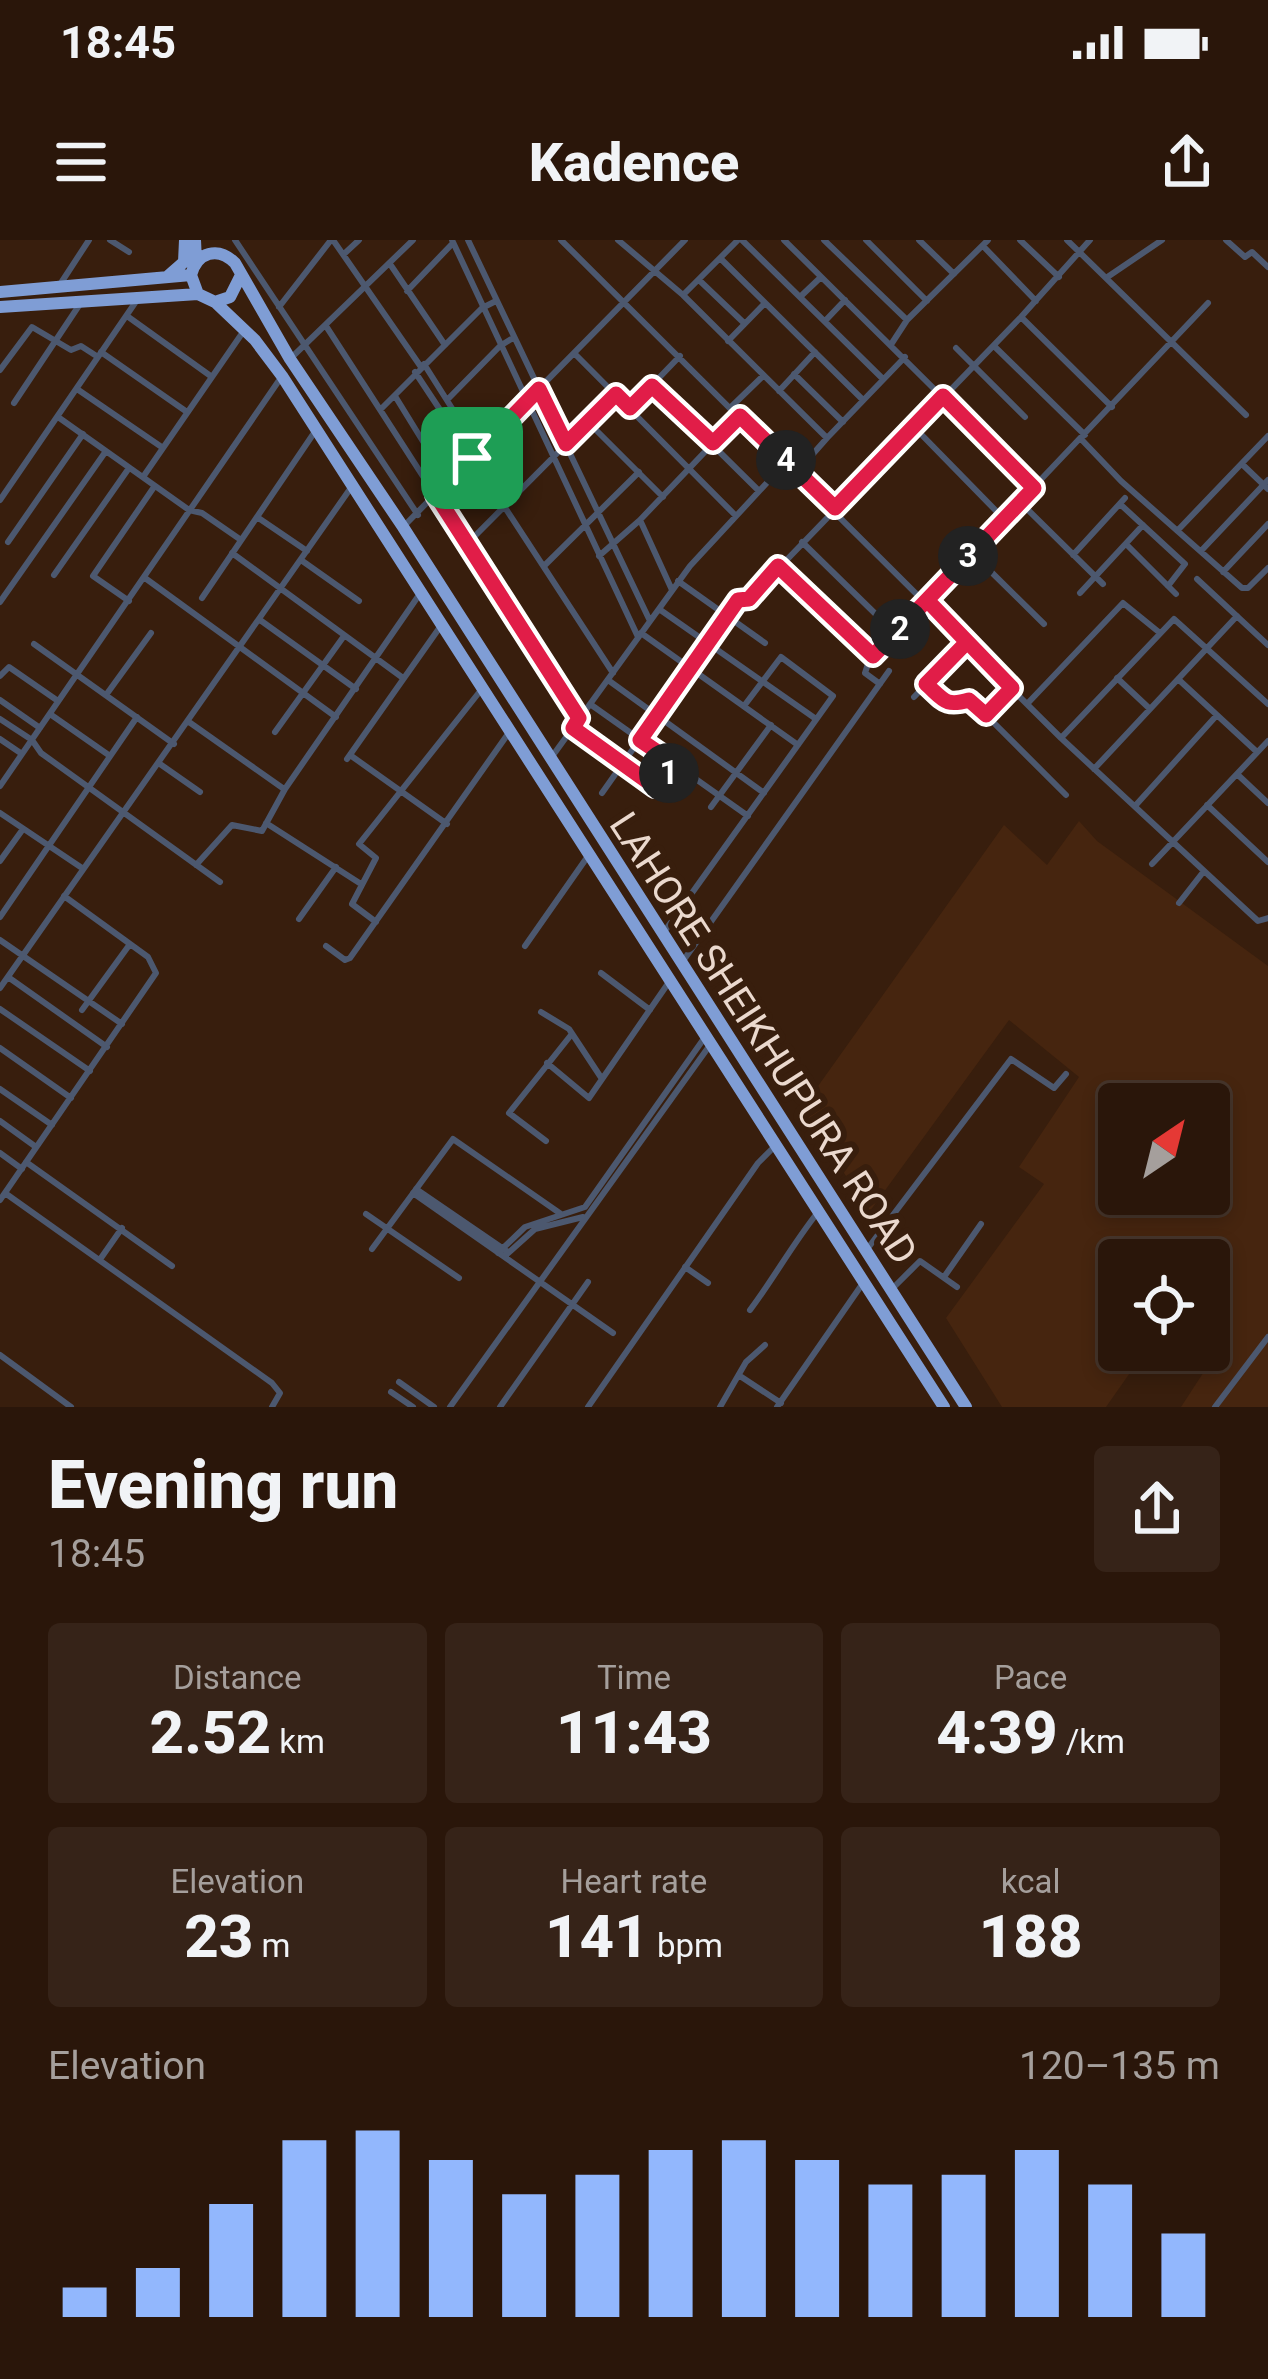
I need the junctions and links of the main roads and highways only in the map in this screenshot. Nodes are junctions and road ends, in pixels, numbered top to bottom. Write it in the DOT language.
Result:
graph roads {
  1 [pos="185,240"];
  2 [pos="195,240"];
  3 [pos="214,240"];
  4 [pos="224,254"];
  5 [pos="196,261"];
  6 [pos="190,275"];
  7 [pos="240,277"];
  8 [pos="161,279"];
  9 [pos="0,292"];
  10 [pos="197,294"];
  11 [pos="215,302"];
  12 [pos="0,307"];
  13 [pos="917,1333"];
  14 [pos="902,1343"];
  15 [pos="944,1407"];
  16 [pos="966,1407"];
  1 -- 8 [label="highway"];
  2 -- 5 [label="highway"];
  3 -- 4 [label="highway"];
  4 -- 5 [label="highway"];
  4 -- 7 [label="highway"];
  5 -- 6 [label="highway"];
  6 -- 8 [label="highway"];
  6 -- 10 [label="highway"];
  7 -- 11 [label="highway"];
  7 -- 13 [label="highway, LAHORE SHEIKHUPURA ROAD"];
  8 -- 9 [label="highway"];
  10 -- 11 [label="highway"];
  10 -- 12 [label="highway"];
  11 -- 14 [label="highway, LAHORE SHEIKHUPURA ROAD"];
  13 -- 14 [label="highway"];
  13 -- 16 [label="highway, LAHORE SHEIKHUPURA ROAD"];
  14 -- 15 [label="highway, LAHORE SHEIKHUPURA ROAD"];
}
